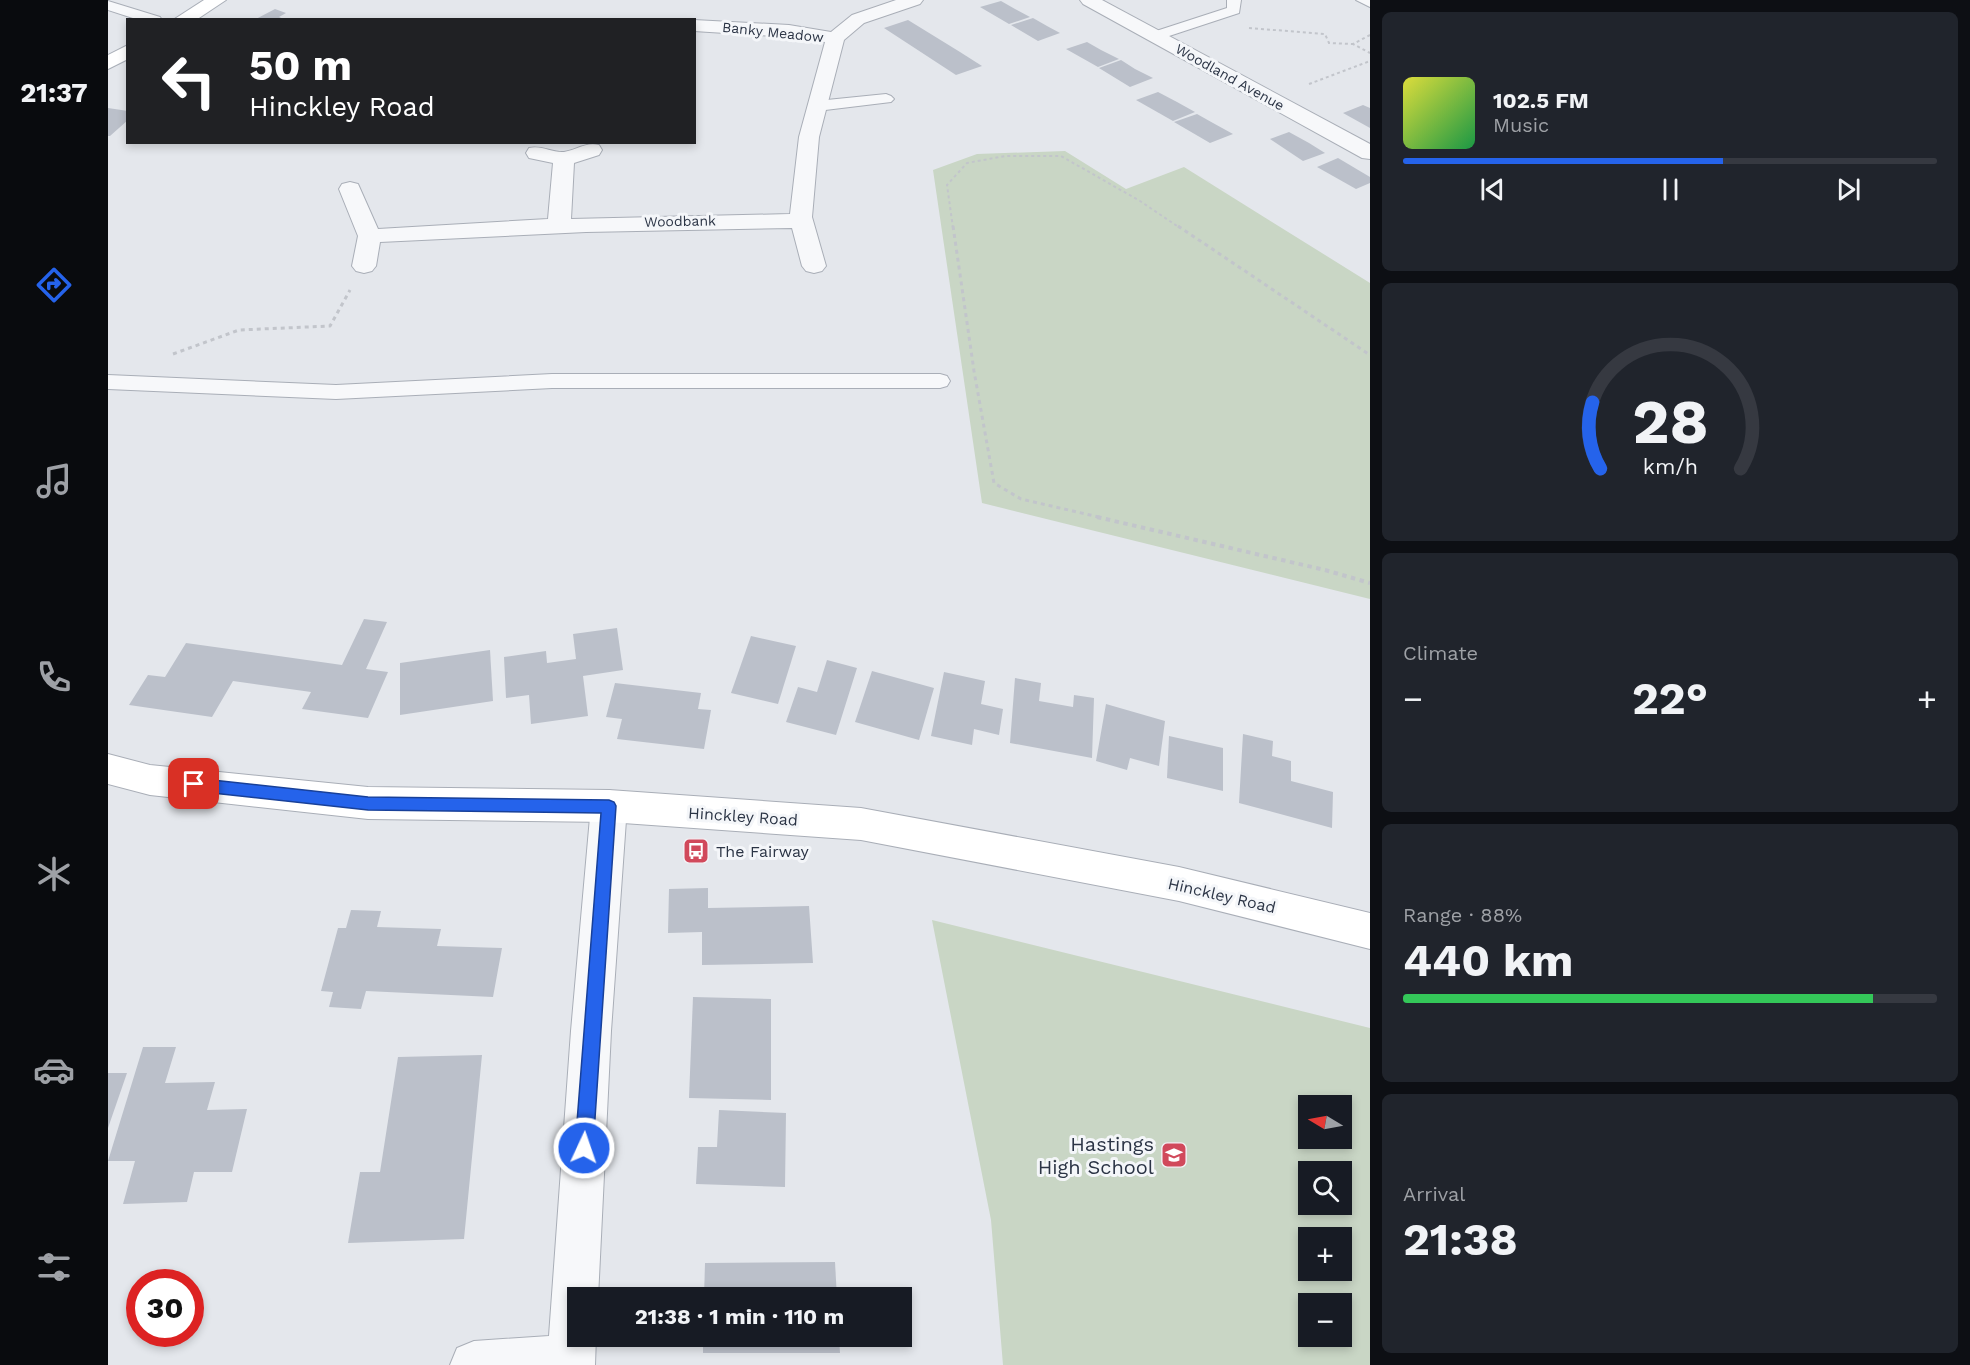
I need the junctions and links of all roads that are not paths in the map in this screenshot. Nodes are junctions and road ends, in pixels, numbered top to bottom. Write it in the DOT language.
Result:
graph roads {
  1 [pos="217,0"];
  2 [pos="914,0"];
  3 [pos="1089,0"];
  4 [pos="1234,0"];
  5 [pos="1363,0"];
  6 [pos="1370,3"];
  7 [pos="108,5"];
  8 [pos="149,18"];
  9 [pos="186,18"];
  10 [pos="696,26"];
  11 [pos="1155,36"];
  12 [pos="835,38"];
  13 [pos="126,52"];
  14 [pos="108,63"];
  15 [pos="886,99"];
  16 [pos="817,106"];
  17 [pos="591,150"];
  18 [pos="537,153"];
  19 [pos="1370,153"];
  20 [pos="564,159"];
  21 [pos="350,189"];
  22 [pos="802,221"];
  23 [pos="559,224"];
  24 [pos="370,236"];
  25 [pos="364,266"];
  26 [pos="814,266"];
  27 [pos="940,381"];
  28 [pos="108,382"];
  29 [pos="108,769"];
  30 [pos="609,806"];
  31 [pos="1370,931"];
  32 [pos="572,1362"];
  33 [pos="474,1365"];
  1 -- 9 [label="main road"];
  2 -- 12 [label="street, Banky Meadow"];
  3 -- 11 [label="street, Woodland Avenue"];
  4 -- 11 [label="lane"];
  5 -- 6 [label="lane"];
  7 -- 8 [label="lane"];
  10 -- 12 [label="street, Banky Meadow"];
  11 -- 19 [label="street, Woodland Avenue"];
  12 -- 16 [label="street"];
  13 -- 14 [label="main road"];
  15 -- 16 [label="lane"];
  16 -- 22 [label="street"];
  17 -- 20 [label="street"];
  18 -- 20 [label="street"];
  20 -- 23 [label="street"];
  21 -- 24 [label="street"];
  22 -- 23 [label="street, Woodbank"];
  22 -- 26 [label="street"];
  23 -- 24 [label="street, Woodbank"];
  24 -- 25 [label="street"];
  27 -- 28 [label="lane"];
  29 -- 30 [label="main road, Hinckley Road"];
  30 -- 31 [label="main road, Hinckley Road"];
  30 -- 32 [label="street"];
  32 -- 33 [label="street"];
}
